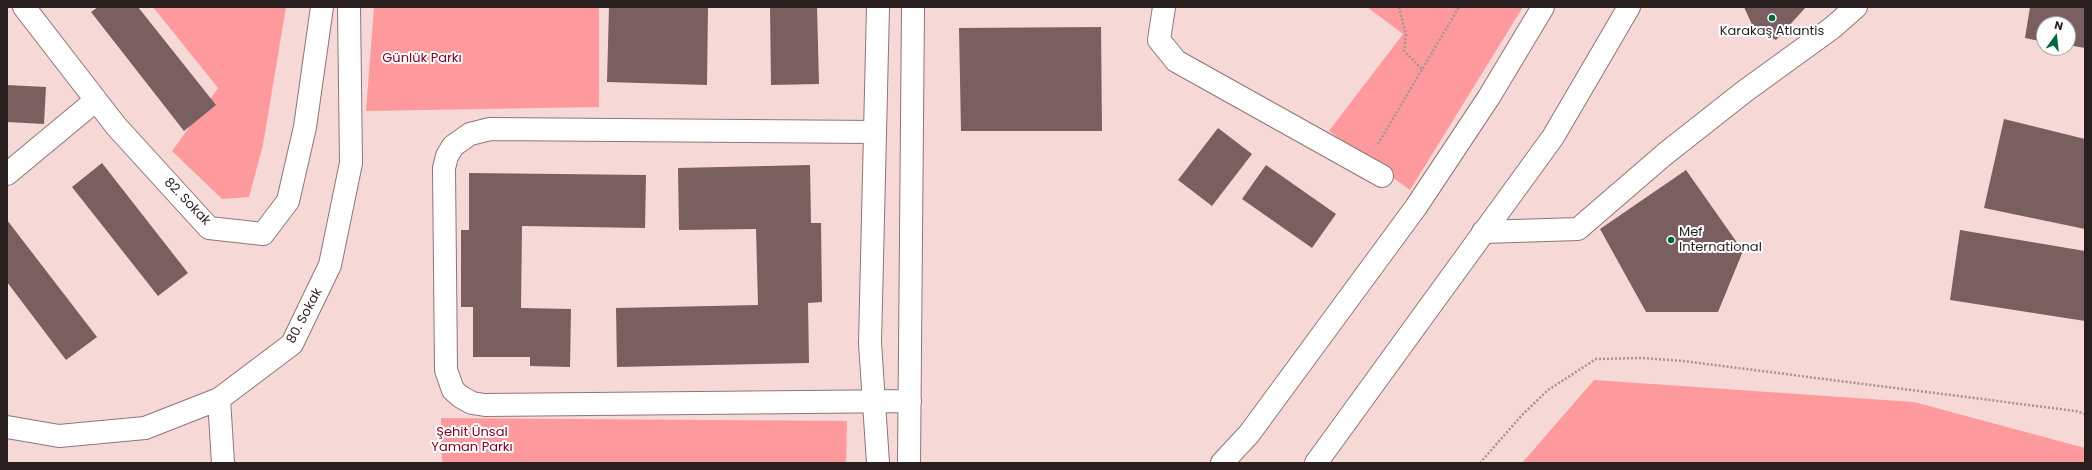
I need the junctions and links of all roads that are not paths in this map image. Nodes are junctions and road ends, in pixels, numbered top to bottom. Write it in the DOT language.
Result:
graph roads {
  1 [pos="24,7"];
  2 [pos="322,7"];
  3 [pos="349,7"];
  4 [pos="878,7"];
  5 [pos="913,7"];
  6 [pos="1164,7"];
  7 [pos="1543,7"];
  8 [pos="1629,7"];
  9 [pos="1856,7"];
  10 [pos="95,100"];
  11 [pos="875,132"];
  12 [pos="1373,171"];
  13 [pos="7,174"];
  14 [pos="1484,232"];
  15 [pos="219,399"];
  16 [pos="874,400"];
  17 [pos="910,401"];
  18 [pos="7,427"];
  19 [pos="59,436"];
  20 [pos="7,438"];
  21 [pos="223,463"];
  22 [pos="878,463"];
  23 [pos="909,463"];
  24 [pos="1222,463"];
  25 [pos="1316,463"];
  1 -- 10 [label="main road, 82. Sokak"];
  2 -- 10 [label="main road, 82. Sokak"];
  3 -- 15 [label="main road, 80. Sokak"];
  4 -- 11 [label="main road"];
  5 -- 17 [label="main road"];
  6 -- 12 [label="main road"];
  7 -- 24 [label="main road"];
  8 -- 14 [label="main road"];
  9 -- 14 [label="main road"];
  10 -- 13 [label="main road"];
  11 -- 16 [label="main road"];
  11 -- 16 [label="main road"];
  14 -- 25 [label="main road"];
  15 -- 19 [label="main road, 80. Sokak"];
  15 -- 21 [label="main road"];
  16 -- 17 [label="main road"];
  16 -- 22 [label="main road"];
  17 -- 23 [label="main road"];
  18 -- 19 [label="main road, 80. Sokak"];
  19 -- 20 [label="main road"];
}
